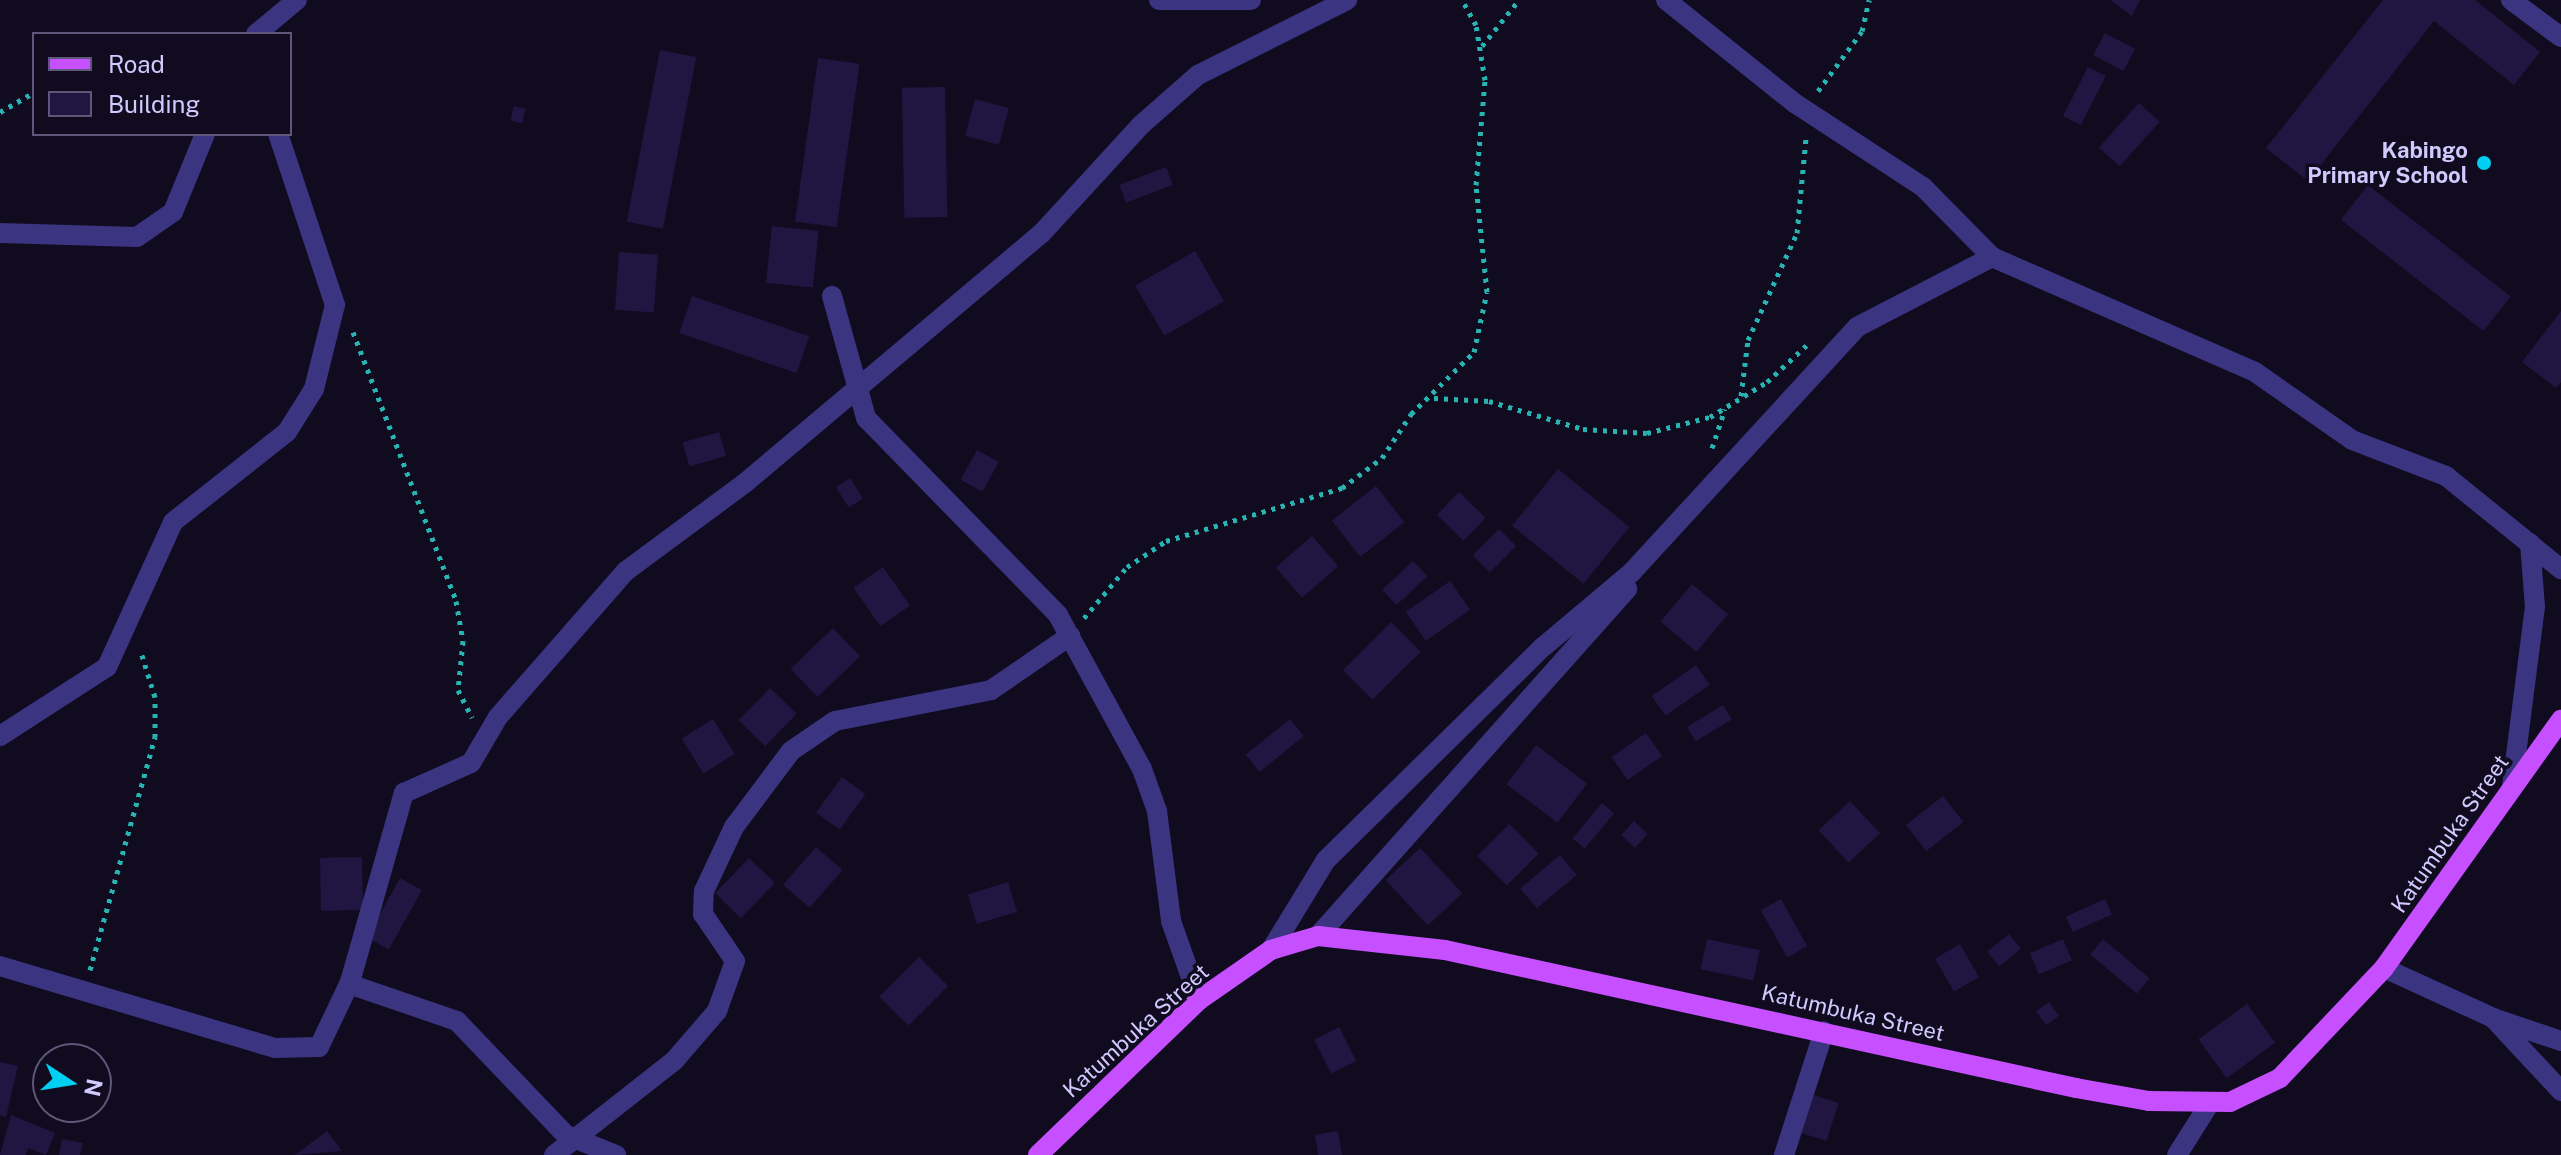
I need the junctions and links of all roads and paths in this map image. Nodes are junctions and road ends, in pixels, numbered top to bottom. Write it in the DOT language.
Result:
graph roads {
  1 [pos="297,0"];
  2 [pos="1159,0"];
  3 [pos="1251,0"];
  4 [pos="1347,0"];
  5 [pos="1462,0"];
  6 [pos="1519,0"];
  7 [pos="1666,0"];
  8 [pos="1869,0"];
  9 [pos="2511,0"];
  10 [pos="1690,8"];
  11 [pos="258,32"];
  12 [pos="2561,37"];
  13 [pos="1482,46"];
  14 [pos="32,93"];
  15 [pos="0,112"];
  16 [pos="1812,114"];
  17 [pos="204,136"];
  18 [pos="279,136"];
  19 [pos="0,233"];
  20 [pos="1992,257"];
  21 [pos="832,296"];
  22 [pos="335,305"];
  23 [pos="1857,327"];
  24 [pos="854,389"];
  25 [pos="1741,397"];
  26 [pos="1431,398"];
  27 [pos="2530,543"];
  28 [pos="2561,569"];
  29 [pos="128,631"];
  30 [pos="1070,636"];
  31 [pos="2561,720"];
  32 [pos="488,735"];
  33 [pos="0,736"];
  34 [pos="2512,786"];
  35 [pos="1318,936"];
  36 [pos="1271,950"];
  37 [pos="0,966"];
  38 [pos="2384,968"];
  39 [pos="349,984"];
  40 [pos="82,993"];
  41 [pos="1199,1000"];
  42 [pos="2493,1018"];
  43 [pos="1824,1031"];
  44 [pos="2561,1041"];
  45 [pos="2561,1091"];
  46 [pos="2208,1106"];
  47 [pos="572,1138"];
  48 [pos="554,1155"];
  49 [pos="616,1155"];
  50 [pos="1038,1155"];
  51 [pos="1784,1155"];
  52 [pos="2177,1155"];
  1 -- 11 [label="street"];
  2 -- 3 [label="street"];
  4 -- 24 [label="street"];
  5 -- 13 [label="path"];
  6 -- 13 [label="path"];
  7 -- 10 [label="street"];
  8 -- 16 [label="path"];
  9 -- 12 [label="street"];
  10 -- 16 [label="street"];
  13 -- 26 [label="path"];
  14 -- 15 [label="path"];
  16 -- 20 [label="street"];
  16 -- 25 [label="path"];
  17 -- 19 [label="street"];
  18 -- 22 [label="street"];
  20 -- 23 [label="street"];
  20 -- 27 [label="street"];
  20 -- 35 [label="street"];
  21 -- 24 [label="street"];
  22 -- 29 [label="street"];
  22 -- 32 [label="path"];
  23 -- 25 [label="path"];
  23 -- 36 [label="street"];
  24 -- 30 [label="street"];
  24 -- 32 [label="street"];
  25 -- 26 [label="path"];
  26 -- 30 [label="path"];
  27 -- 28 [label="street"];
  27 -- 34 [label="street"];
  29 -- 33 [label="street"];
  29 -- 40 [label="path"];
  30 -- 41 [label="street"];
  30 -- 47 [label="street"];
  31 -- 34 [label="main road, Katumbuka Street"];
  32 -- 39 [label="street"];
  34 -- 38 [label="main road, Katumbuka Street"];
  35 -- 36 [label="main road, Katumbuka Street"];
  35 -- 43 [label="main road, Katumbuka Street"];
  36 -- 41 [label="main road, Katumbuka Street"];
  37 -- 40 [label="street"];
  38 -- 42 [label="street"];
  38 -- 46 [label="main road, Katumbuka Street"];
  39 -- 40 [label="street"];
  39 -- 47 [label="street"];
  41 -- 50 [label="main road, Katumbuka Street"];
  42 -- 44 [label="street"];
  42 -- 45 [label="street"];
  43 -- 46 [label="main road, Katumbuka Street"];
  43 -- 51 [label="street"];
  46 -- 52 [label="street"];
  47 -- 48 [label="street"];
  47 -- 49 [label="street"];
}
